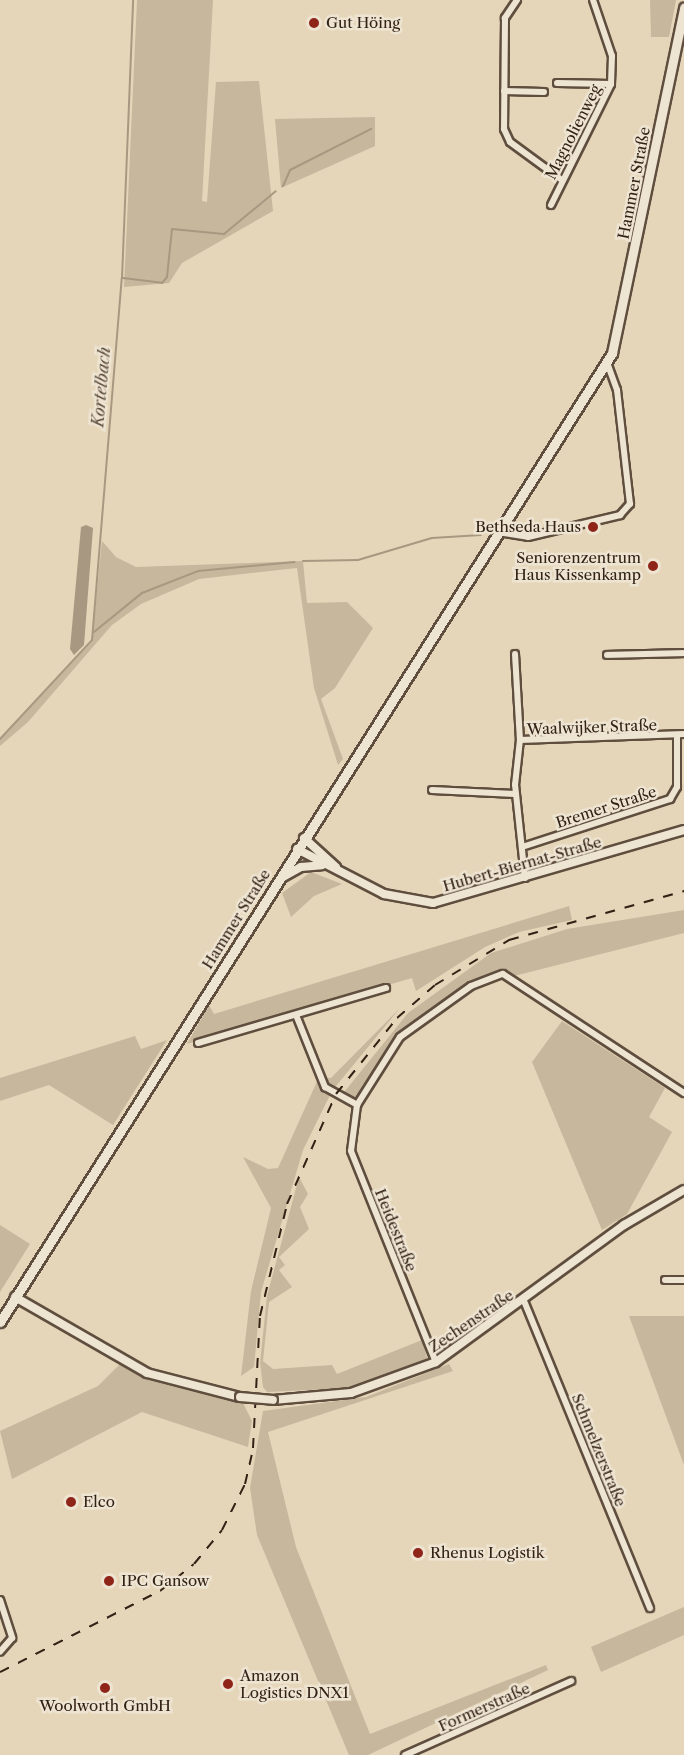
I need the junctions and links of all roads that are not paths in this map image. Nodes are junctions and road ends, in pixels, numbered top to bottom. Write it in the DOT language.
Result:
graph roads {
  1 [pos="517,0"];
  2 [pos="594,0"];
  3 [pos="684,7"];
  4 [pos="557,83"];
  5 [pos="611,84"];
  6 [pos="504,91"];
  7 [pos="544,92"];
  8 [pos="562,180"];
  9 [pos="550,205"];
  10 [pos="607,362"];
  11 [pos="498,532"];
  12 [pos="684,653"];
  13 [pos="515,654"];
  14 [pos="607,655"];
  15 [pos="680,735"];
  16 [pos="520,740"];
  17 [pos="432,790"];
  18 [pos="515,794"];
  19 [pos="684,830"];
  20 [pos="304,838"];
  21 [pos="522,847"];
  22 [pos="297,849"];
  23 [pos="323,865"];
  24 [pos="336,867"];
  25 [pos="525,878"];
  26 [pos="278,880"];
  27 [pos="386,988"];
  28 [pos="296,1015"];
  29 [pos="198,1043"];
  30 [pos="684,1093"];
  31 [pos="357,1105"];
  32 [pos="684,1190"];
  33 [pos="665,1280"];
  34 [pos="684,1280"];
  35 [pos="15,1297"];
  36 [pos="524,1301"];
  37 [pos="0,1322"];
  38 [pos="436,1362"];
  39 [pos="0,1600"];
  40 [pos="650,1608"];
  41 [pos="0,1652"];
  42 [pos="572,1681"];
  43 [pos="405,1755"];
  1 -- 6 [label="street"];
  2 -- 5 [label="street, Magnolienweg"];
  3 -- 10 [label="main road, Hammer Straße"];
  4 -- 5 [label="street"];
  5 -- 8 [label="street, Magnolienweg"];
  6 -- 7 [label="street"];
  6 -- 8 [label="street"];
  8 -- 9 [label="street, Magnolienweg"];
  10 -- 11 [label="main road, Hammer Straße"];
  10 -- 11 [label="street"];
  11 -- 20 [label="main road, Hammer Straße"];
  12 -- 14 [label="street"];
  13 -- 16 [label="street"];
  15 -- 16 [label="street, Waalwijker Straße"];
  15 -- 21 [label="street, Bremer Straße"];
  16 -- 18 [label="street, Waalwijker Straße"];
  17 -- 18 [label="street"];
  18 -- 21 [label="street, Waalwijker Straße"];
  19 -- 25 [label="street, Hubert-Biernat-Straße"];
  20 -- 22 [label="main road, Hammer Straße"];
  20 -- 24 [label="street, Hubert-Biernat-Straße"];
  21 -- 25 [label="street, Waalwijker Straße"];
  22 -- 23 [label="street, Hubert-Biernat-Straße"];
  22 -- 26 [label="main road, Hammer Straße"];
  23 -- 24 [label="street, Hubert-Biernat-Straße"];
  23 -- 26 [label="street"];
  24 -- 25 [label="street, Hubert-Biernat-Straße"];
  26 -- 35 [label="main road, Hammer Straße"];
  27 -- 28 [label="street"];
  28 -- 29 [label="street"];
  28 -- 31 [label="street"];
  30 -- 31 [label="street"];
  31 -- 38 [label="street, Heidestraße"];
  32 -- 36 [label="street, Zechenstraße"];
  33 -- 34 [label="street"];
  35 -- 37 [label="main road, Hammer Straße"];
  35 -- 38 [label="street, Zechenstraße, bridge"];
  36 -- 38 [label="street, Zechenstraße"];
  36 -- 40 [label="street, Schmelzerstraße"];
  39 -- 41 [label="street"];
  42 -- 43 [label="street, Formerstraße"];
}
